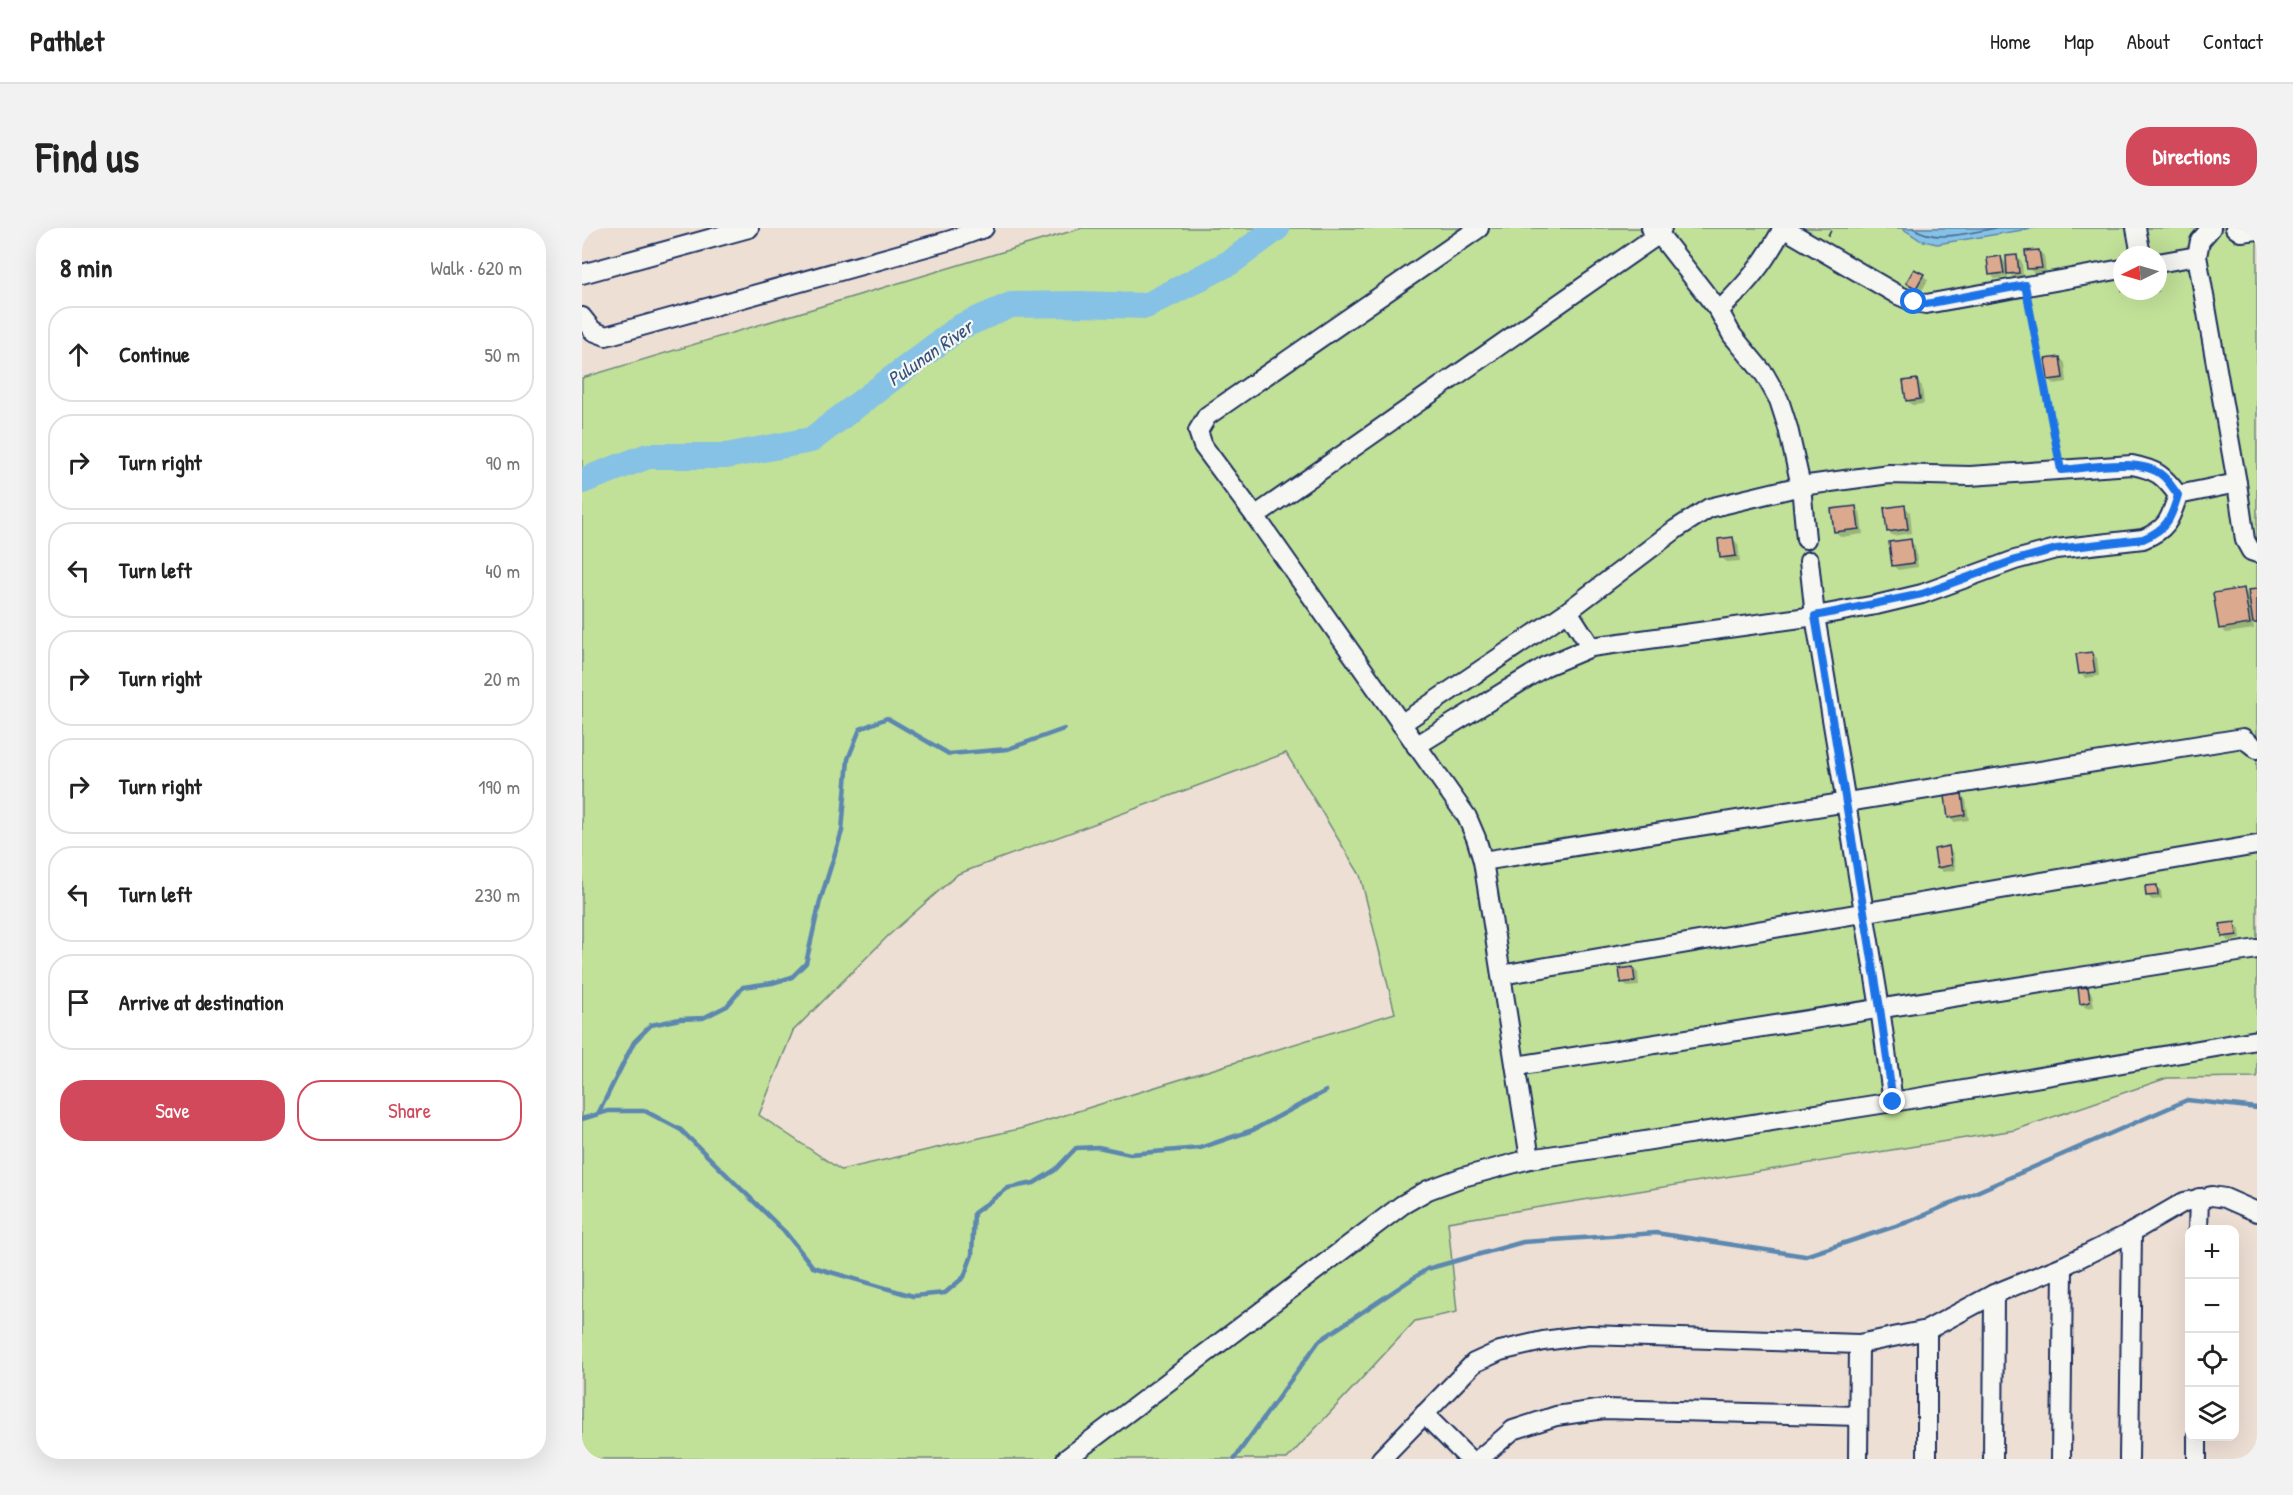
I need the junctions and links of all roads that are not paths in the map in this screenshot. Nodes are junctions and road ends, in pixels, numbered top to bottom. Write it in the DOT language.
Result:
graph roads {
  1 [pos="749,228"];
  2 [pos="984,228"];
  3 [pos="1479,228"];
  4 [pos="1783,228"];
  5 [pos="2136,228"];
  6 [pos="2211,228"];
  7 [pos="2235,228"];
  8 [pos="1657,230"];
  9 [pos="2257,230"];
  10 [pos="949,234"];
  11 [pos="2139,246"];
  12 [pos="2197,256"];
  13 [pos="2167,261"];
  14 [pos="2113,270"];
  15 [pos="582,274"];
  16 [pos="1719,311"];
  17 [pos="582,317"];
  18 [pos="2237,483"];
  19 [pos="1801,486"];
  20 [pos="2178,495"];
  21 [pos="1255,516"];
  22 [pos="1806,539"];
  23 [pos="2257,553"];
  24 [pos="1809,561"];
  25 [pos="1568,611"];
  26 [pos="1815,616"];
  27 [pos="1591,647"];
  28 [pos="1401,724"];
  29 [pos="1416,746"];
  30 [pos="2257,749"];
  31 [pos="1845,801"];
  32 [pos="2257,845"];
  33 [pos="1483,861"];
  34 [pos="1863,914"];
  35 [pos="2257,949"];
  36 [pos="1501,975"];
  37 [pos="1880,1008"];
  38 [pos="2257,1040"];
  39 [pos="1516,1066"];
  40 [pos="1893,1102"];
  41 [pos="1530,1159"];
  42 [pos="2199,1198"];
  43 [pos="2257,1212"];
  44 [pos="2198,1225"];
  45 [pos="2132,1232"];
  46 [pos="2063,1266"];
  47 [pos="1994,1294"];
  48 [pos="1927,1330"];
  49 [pos="1859,1344"];
  50 [pos="1424,1414"];
  51 [pos="1858,1416"];
  52 [pos="2197,1441"];
  53 [pos="1066,1459"];
  54 [pos="1381,1459"];
  55 [pos="1469,1459"];
  56 [pos="1479,1459"];
  57 [pos="1858,1459"];
  58 [pos="1927,1459"];
  59 [pos="1993,1459"];
  60 [pos="2061,1459"];
  61 [pos="2129,1459"];
  62 [pos="2197,1459"];
  1 -- 15 [label="street"];
  2 -- 10 [label="street"];
  3 -- 21 [label="street"];
  4 -- 14 [label="street"];
  4 -- 16 [label="street"];
  5 -- 11 [label="street"];
  6 -- 12 [label="street"];
  7 -- 9 [label="street"];
  8 -- 16 [label="street"];
  8 -- 21 [label="street"];
  10 -- 17 [label="street"];
  12 -- 13 [label="street"];
  12 -- 18 [label="street"];
  16 -- 19 [label="street"];
  18 -- 20 [label="street"];
  18 -- 23 [label="street"];
  19 -- 20 [label="street"];
  19 -- 22 [label="street"];
  19 -- 25 [label="street"];
  20 -- 26 [label="street"];
  21 -- 28 [label="street"];
  24 -- 26 [label="street"];
  25 -- 27 [label="street"];
  25 -- 28 [label="street"];
  26 -- 27 [label="street"];
  26 -- 31 [label="street"];
  27 -- 29 [label="street"];
  28 -- 29 [label="street"];
  29 -- 33 [label="street"];
  30 -- 31 [label="street"];
  31 -- 33 [label="street"];
  31 -- 34 [label="street"];
  32 -- 34 [label="street"];
  33 -- 36 [label="street"];
  34 -- 36 [label="street"];
  34 -- 37 [label="street"];
  35 -- 37 [label="street"];
  36 -- 39 [label="street"];
  37 -- 39 [label="street"];
  37 -- 40 [label="street"];
  38 -- 40 [label="street"];
  39 -- 41 [label="street"];
  40 -- 41 [label="street"];
  41 -- 53 [label="street"];
  42 -- 43 [label="street"];
  42 -- 44 [label="street"];
  42 -- 45 [label="street"];
  45 -- 46 [label="street"];
  45 -- 61 [label="street"];
  46 -- 47 [label="street"];
  46 -- 60 [label="street"];
  47 -- 48 [label="street"];
  47 -- 59 [label="street"];
  48 -- 49 [label="street"];
  48 -- 58 [label="street"];
  49 -- 50 [label="street"];
  49 -- 51 [label="street"];
  50 -- 54 [label="street"];
  50 -- 55 [label="street"];
  51 -- 56 [label="street"];
  51 -- 57 [label="street"];
  52 -- 62 [label="street"];
}
